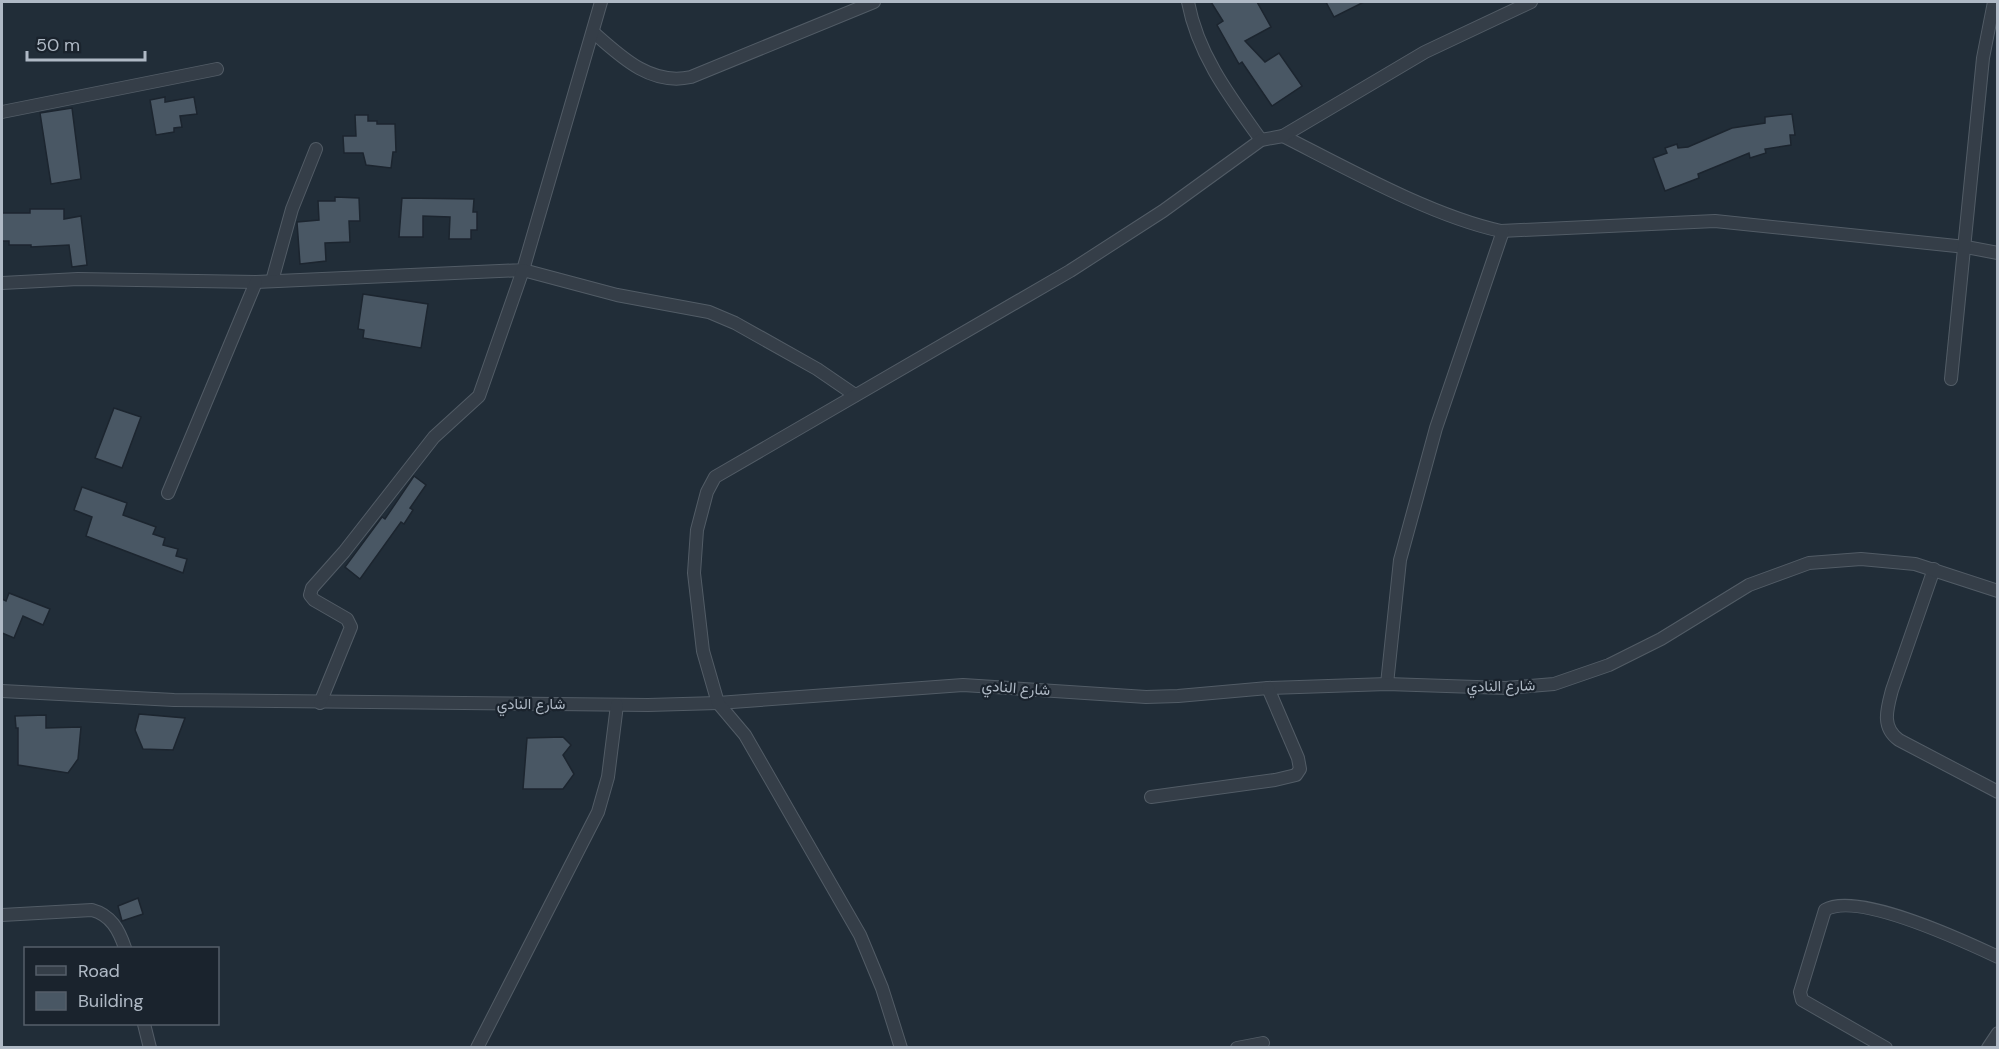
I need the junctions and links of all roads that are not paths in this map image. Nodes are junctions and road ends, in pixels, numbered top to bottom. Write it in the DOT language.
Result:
graph roads {
  1 [pos="601,2"];
  2 [pos="874,2"];
  3 [pos="1188,2"];
  4 [pos="1531,2"];
  5 [pos="1994,2"];
  6 [pos="593,32"];
  7 [pos="217,69"];
  8 [pos="2,112"];
  9 [pos="1283,136"];
  10 [pos="1261,140"];
  11 [pos="316,150"];
  12 [pos="1503,231"];
  13 [pos="1966,247"];
  14 [pos="1998,253"];
  15 [pos="524,270"];
  16 [pos="272,281"];
  17 [pos="256,282"];
  18 [pos="2,284"];
  19 [pos="1951,379"];
  20 [pos="855,395"];
  21 [pos="168,493"];
  22 [pos="1934,569"];
  23 [pos="1998,591"];
  24 [pos="1387,684"];
  25 [pos="1268,688"];
  26 [pos="2,691"];
  27 [pos="320,703"];
  28 [pos="718,703"];
  29 [pos="616,705"];
  30 [pos="1998,792"];
  31 [pos="1151,797"];
  32 [pos="2,915"];
  33 [pos="125,947"];
  34 [pos="1998,957"];
  35 [pos="144,1025"];
  36 [pos="1998,1033"];
  37 [pos="1263,1043"];
  38 [pos="150,1047"];
  39 [pos="477,1047"];
  40 [pos="901,1047"];
  41 [pos="1237,1047"];
  42 [pos="1887,1047"];
  43 [pos="1988,1047"];
  1 -- 6 [label="street"];
  2 -- 6 [label="street"];
  3 -- 10 [label="street"];
  4 -- 9 [label="street"];
  5 -- 13 [label="street"];
  6 -- 15 [label="street"];
  7 -- 8 [label="street"];
  9 -- 10 [label="street"];
  9 -- 12 [label="street"];
  10 -- 20 [label="street"];
  11 -- 16 [label="street"];
  12 -- 13 [label="street"];
  12 -- 24 [label="street"];
  13 -- 14 [label="street"];
  13 -- 19 [label="street"];
  15 -- 16 [label="street"];
  15 -- 20 [label="street"];
  15 -- 27 [label="street"];
  16 -- 17 [label="street"];
  17 -- 18 [label="street"];
  17 -- 21 [label="street"];
  20 -- 28 [label="street"];
  22 -- 23 [label="street, شارع النادي"];
  22 -- 24 [label="street, شارع النادي"];
  22 -- 30 [label="street"];
  24 -- 25 [label="street, شارع النادي"];
  25 -- 28 [label="street, شارع النادي"];
  25 -- 31 [label="street"];
  26 -- 27 [label="street, شارع النادي"];
  27 -- 29 [label="street, شارع النادي"];
  28 -- 29 [label="street, شارع النادي"];
  28 -- 40 [label="street"];
  29 -- 39 [label="street"];
  32 -- 33 [label="street"];
  34 -- 42 [label="street"];
  35 -- 38 [label="street"];
  36 -- 43 [label="street"];
  37 -- 41 [label="street"];
}
